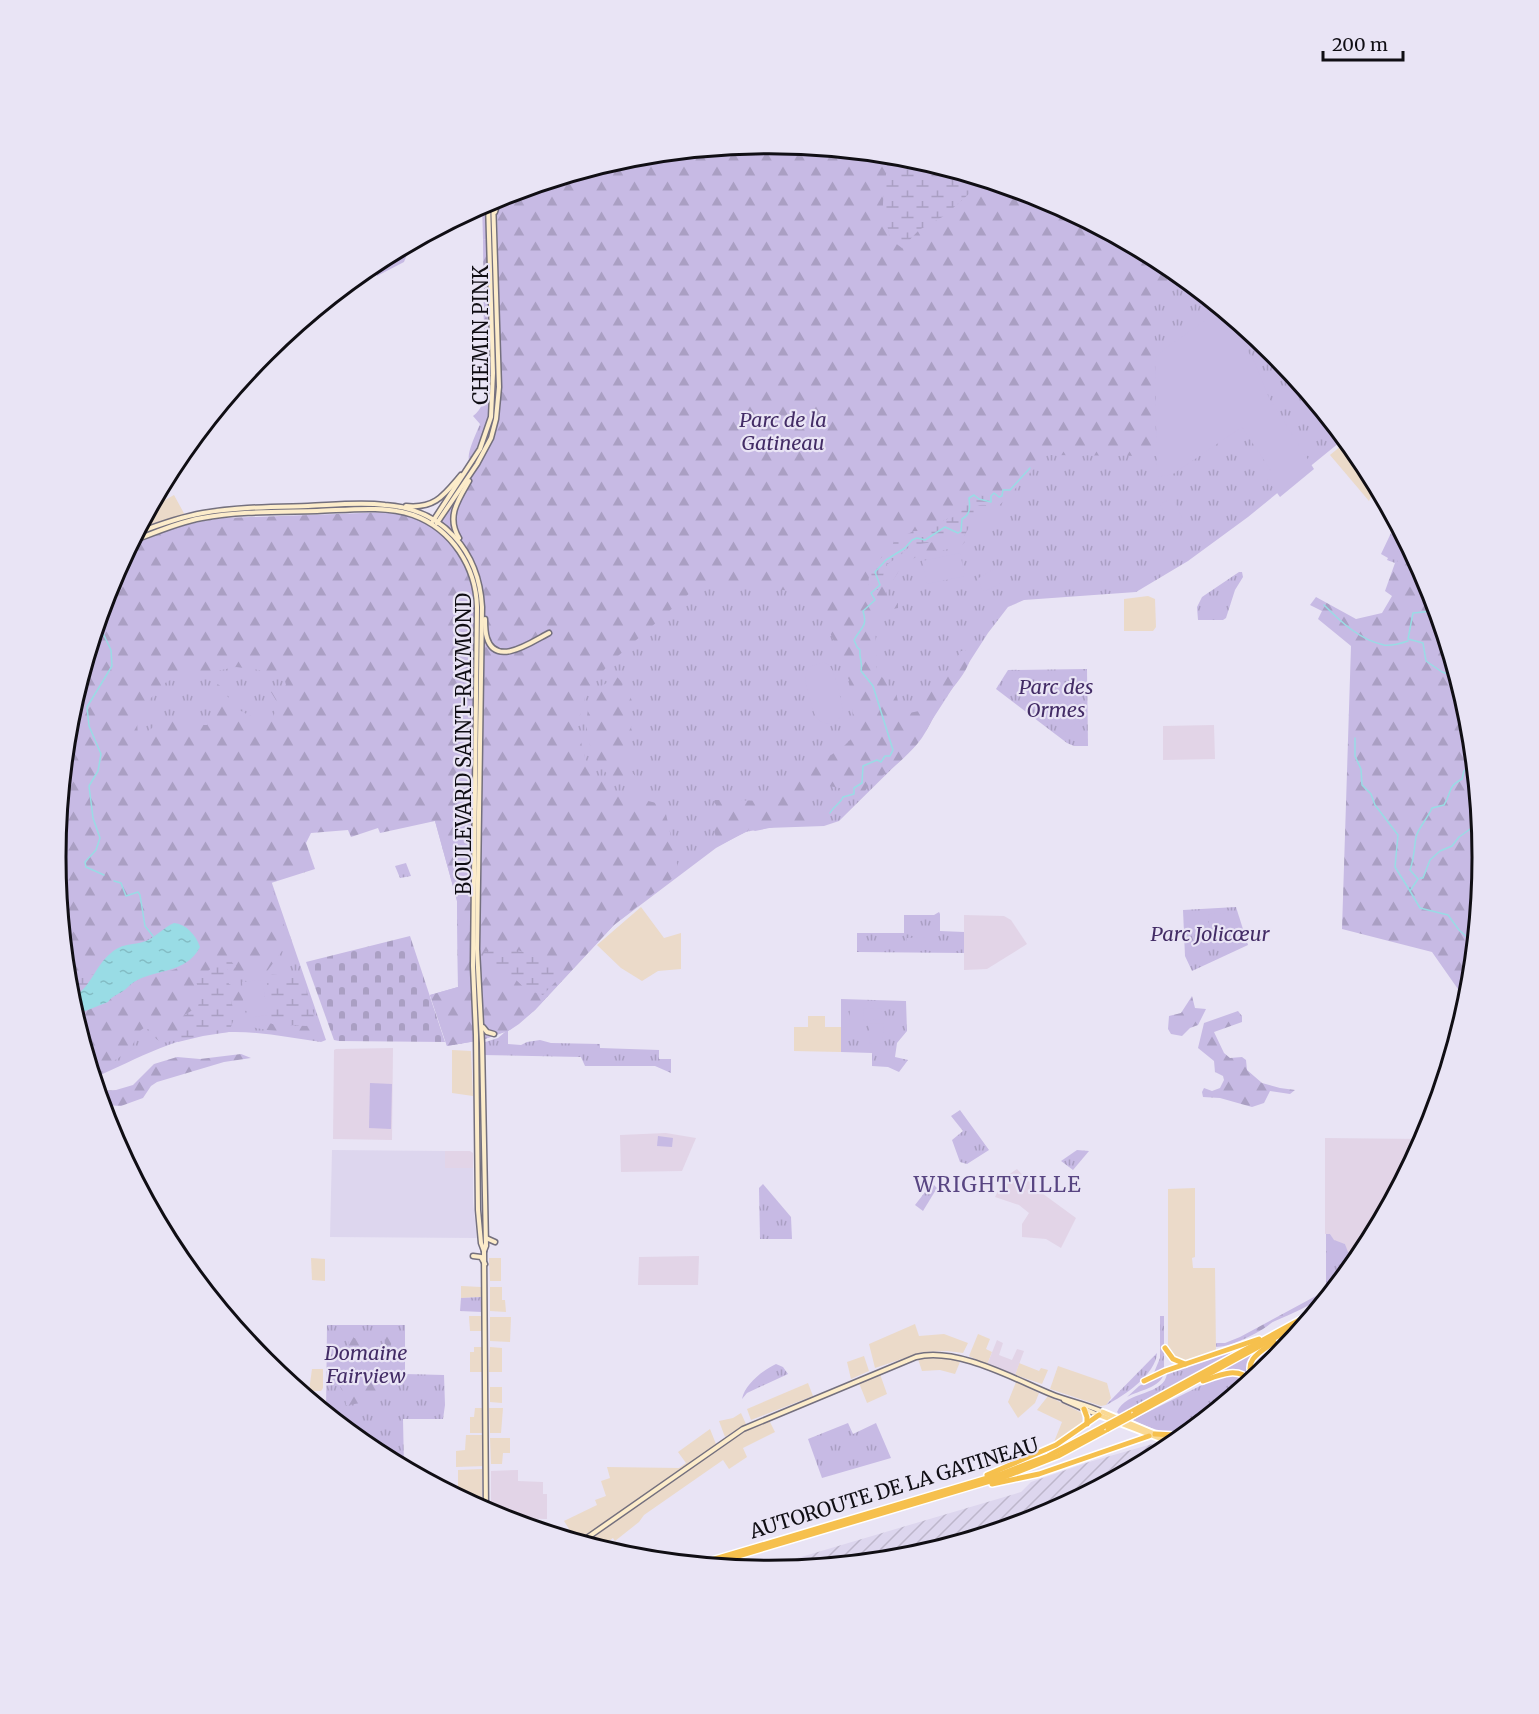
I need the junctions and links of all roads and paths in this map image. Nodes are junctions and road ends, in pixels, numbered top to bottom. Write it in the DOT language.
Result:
graph roads {
  1 [pos="496,209"];
  2 [pos="494,210"];
  3 [pos="488,212"];
  4 [pos="496,257"];
  5 [pos="471,463"];
  6 [pos="477,464"];
  7 [pos="385,505"];
  8 [pos="434,523"];
  9 [pos="147,529"];
  10 [pos="143,538"];
  11 [pos="466,551"];
  12 [pos="482,594"];
  13 [pos="549,633"];
  14 [pos="481,1020"];
  15 [pos="494,1034"];
  16 [pos="484,1236"];
  17 [pos="495,1242"];
  18 [pos="484,1251"];
  19 [pos="472,1256"];
  20 [pos="485,1264"];
  21 [pos="1298,1321"];
  22 [pos="1290,1329"];
  23 [pos="1275,1334"];
  24 [pos="1286,1334"];
  25 [pos="1165,1348"];
  26 [pos="1185,1364"];
  27 [pos="1250,1370"];
  28 [pos="1244,1375"];
  29 [pos="1144,1381"];
  30 [pos="1187,1386"];
  31 [pos="1058,1396"];
  32 [pos="1084,1409"];
  33 [pos="1101,1414"];
  34 [pos="1132,1414"];
  35 [pos="1087,1424"];
  36 [pos="1106,1428"];
  37 [pos="1152,1435"];
  38 [pos="1170,1435"];
  39 [pos="1163,1440"];
  40 [pos="978,1485"];
  41 [pos="962,1486"];
  42 [pos="486,1501"];
  43 [pos="587,1537"];
  44 [pos="717,1558"];
  45 [pos="728,1559"];
  1 -- 4 [label="main road"];
  2 -- 4 [label="main road, CHEMIN PINK"];
  3 -- 5 [label="main road, CHEMIN PINK"];
  4 -- 6 [label="main road, CHEMIN PINK"];
  5 -- 7 [label="main road"];
  5 -- 8 [label="main road, CHEMIN PINK"];
  6 -- 8 [label="main road, CHEMIN PINK"];
  6 -- 11 [label="main road"];
  7 -- 8 [label="main road, BOULEVARD SAINT-RAYMOND"];
  7 -- 9 [label="main road, BOULEVARD SAINT-RAYMOND"];
  8 -- 10 [label="main road, BOULEVARD SAINT-RAYMOND"];
  8 -- 11 [label="main road, BOULEVARD SAINT-RAYMOND"];
  8 -- 18 [label="main road, BOULEVARD SAINT-RAYMOND"];
  11 -- 12 [label="main road, BOULEVARD SAINT-RAYMOND"];
  12 -- 13 [label="main road"];
  12 -- 14 [label="main road, BOULEVARD SAINT-RAYMOND"];
  14 -- 15 [label="main road"];
  14 -- 16 [label="main road, BOULEVARD SAINT-RAYMOND"];
  16 -- 17 [label="main road"];
  16 -- 18 [label="main road, BOULEVARD SAINT-RAYMOND"];
  18 -- 20 [label="main road, BOULEVARD SAINT-RAYMOND"];
  19 -- 20 [label="main road"];
  20 -- 42 [label="main road, BOULEVARD SAINT-RAYMOND"];
  21 -- 23 [label="highway, AUTOROUTE DE LA GATINEAU"];
  22 -- 30 [label="highway, AUTOROUTE DE LA GATINEAU"];
  23 -- 26 [label="highway"];
  23 -- 34 [label="highway, AUTOROUTE DE LA GATINEAU"];
  24 -- 27 [label="highway"];
  25 -- 26 [label="highway"];
  26 -- 29 [label="highway"];
  28 -- 30 [label="highway"];
  30 -- 34 [label="highway, AUTOROUTE DE LA GATINEAU"];
  31 -- 32 [label="main road"];
  31 -- 33 [label="main road"];
  31 -- 43 [label="main road"];
  32 -- 33 [label="main road"];
  32 -- 35 [label="highway"];
  33 -- 35 [label="highway"];
  33 -- 37 [label="main road"];
  34 -- 36 [label="highway, AUTOROUTE DE LA GATINEAU, bridge"];
  35 -- 41 [label="highway"];
  36 -- 40 [label="highway, AUTOROUTE DE LA GATINEAU"];
  36 -- 41 [label="highway, AUTOROUTE DE LA GATINEAU"];
  37 -- 38 [label="highway"];
  37 -- 39 [label="main road"];
  37 -- 40 [label="highway"];
  40 -- 45 [label="highway, AUTOROUTE DE LA GATINEAU"];
  41 -- 44 [label="highway, AUTOROUTE DE LA GATINEAU"];
}
